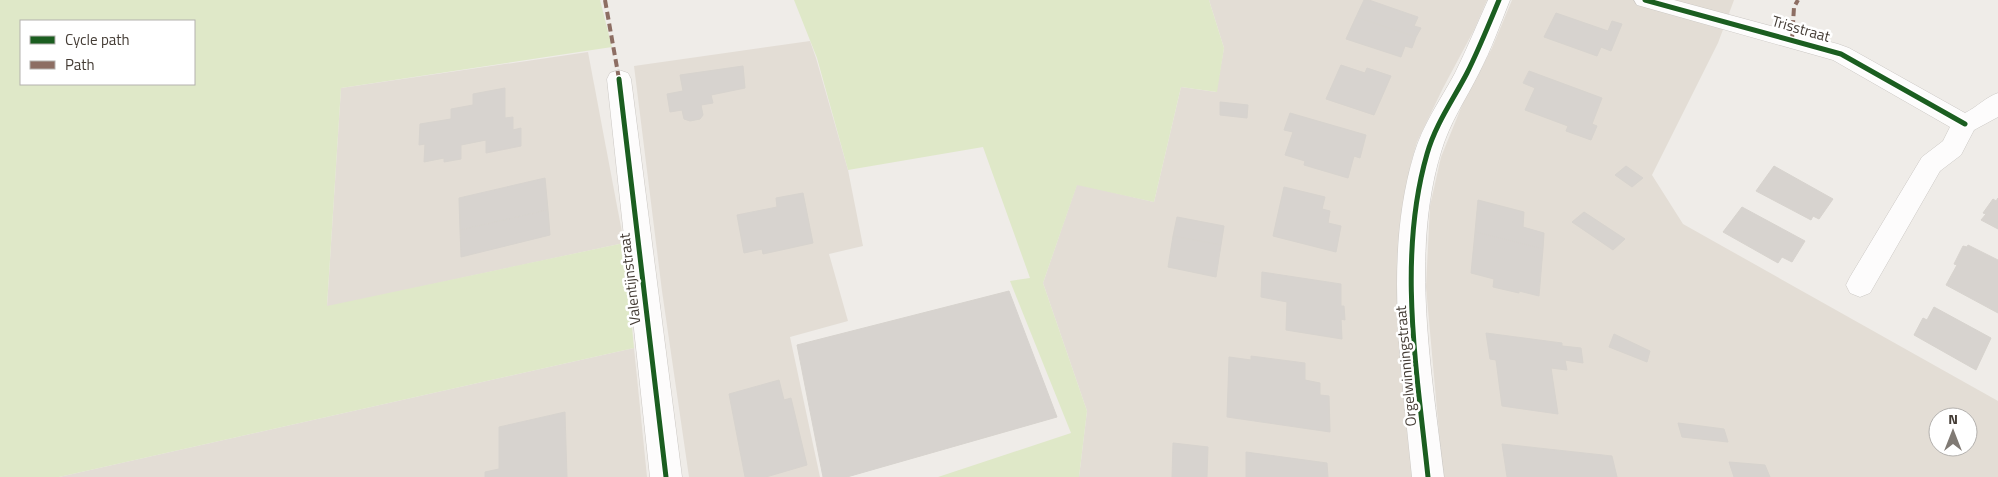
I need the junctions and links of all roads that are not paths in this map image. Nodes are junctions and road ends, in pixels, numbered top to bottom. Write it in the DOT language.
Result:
graph roads {
  1 [pos="1499,0"];
  2 [pos="1645,0"];
  3 [pos="619,79"];
  4 [pos="1998,102"];
  5 [pos="1964,124"];
  6 [pos="1860,285"];
  7 [pos="666,477"];
  8 [pos="1428,477"];
  1 -- 8 [label="street, Orgelwinningstraat"];
  2 -- 5 [label="street, Trisstraat"];
  3 -- 7 [label="street, Valentijnstraat"];
  4 -- 5 [label="street"];
  5 -- 6 [label="street"];
}
